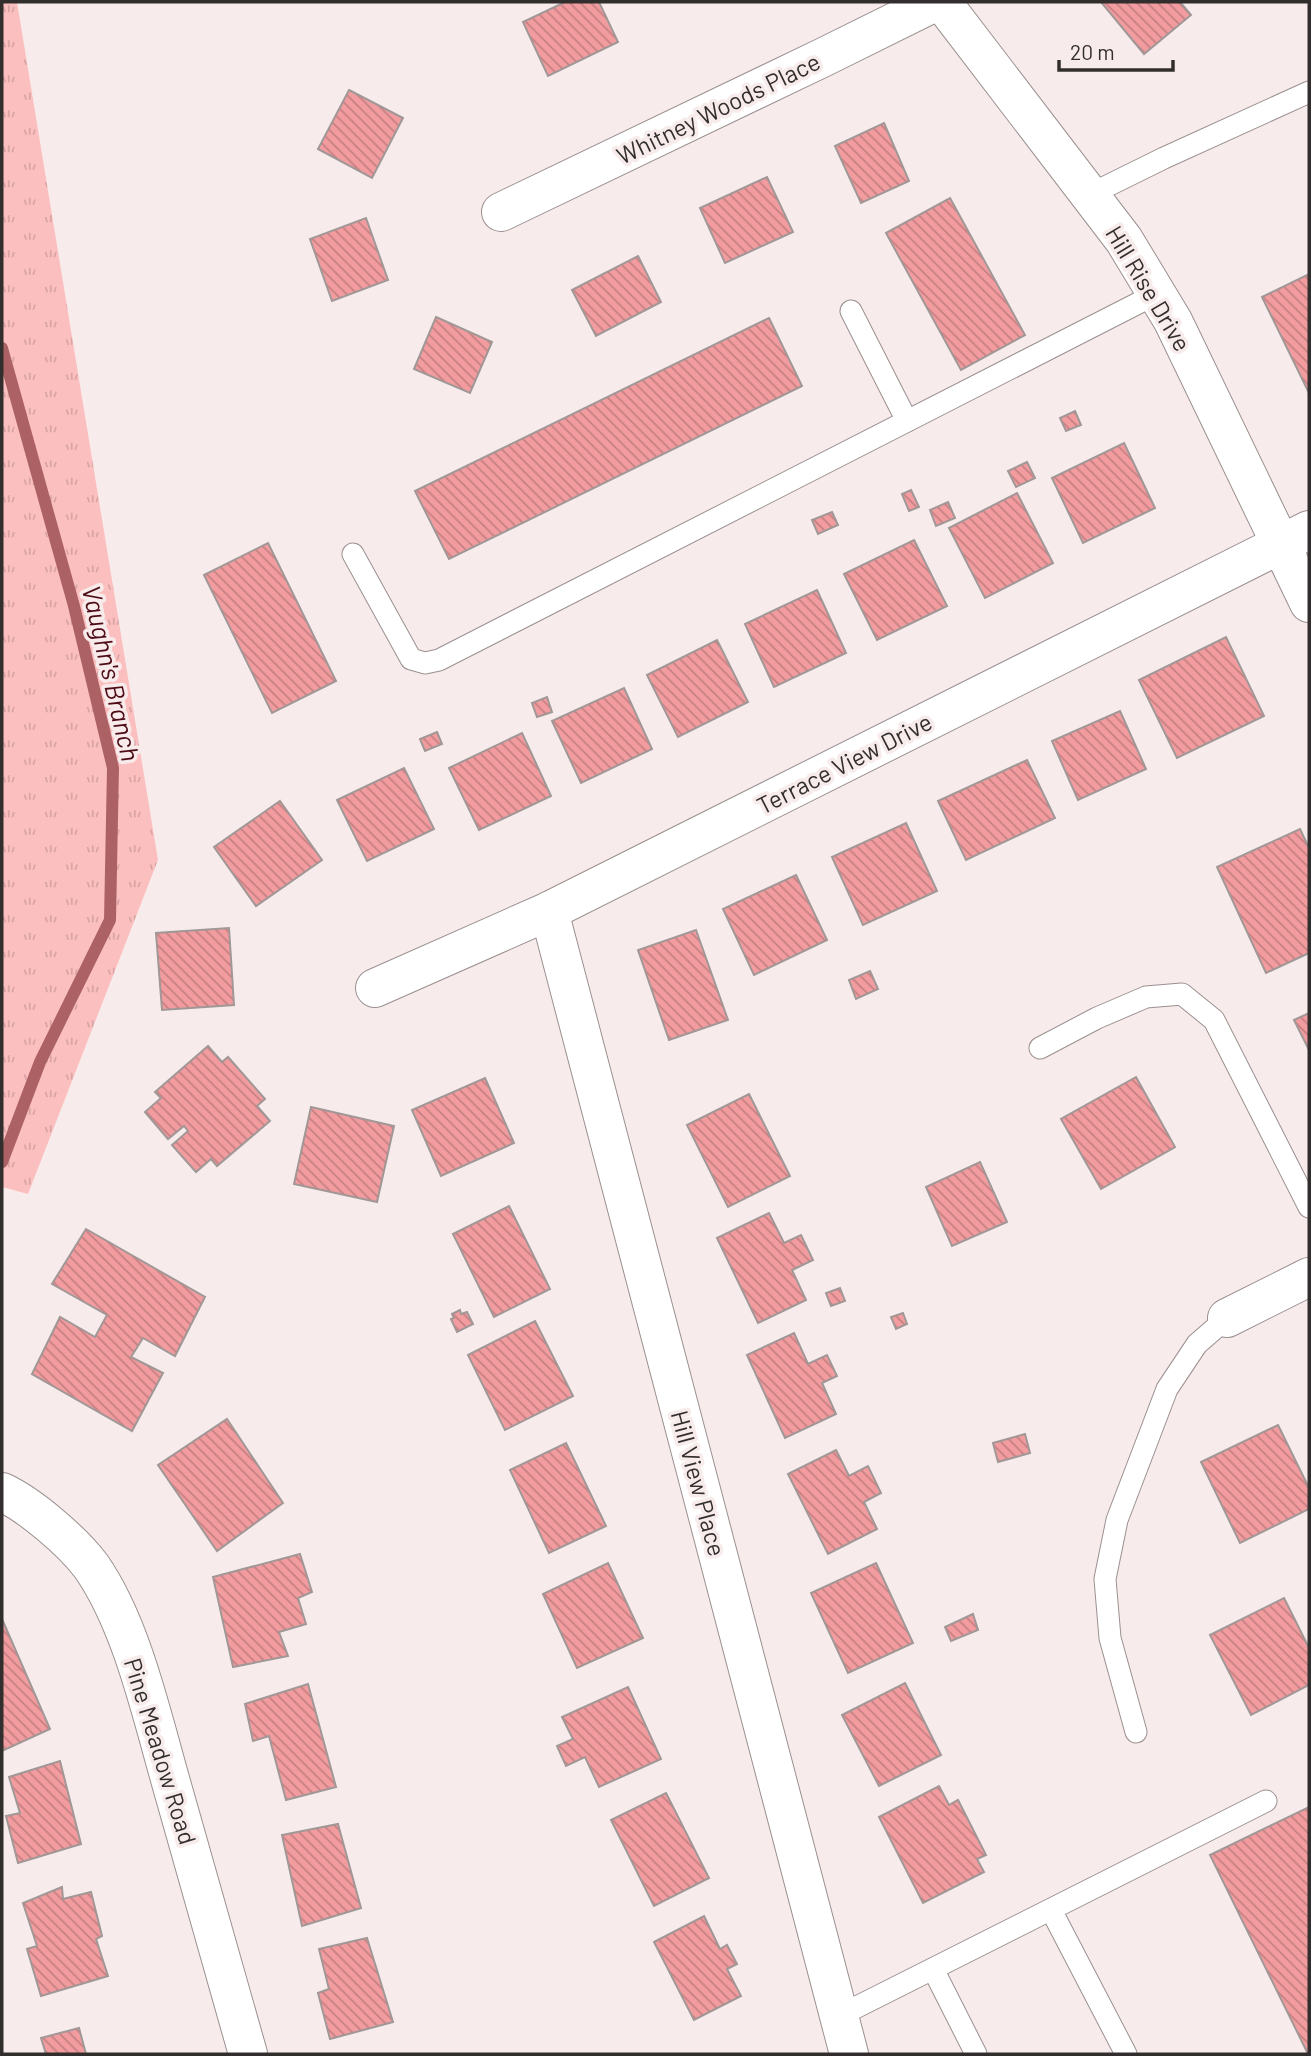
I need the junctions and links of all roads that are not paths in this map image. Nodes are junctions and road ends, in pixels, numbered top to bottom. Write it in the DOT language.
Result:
graph roads {
  1 [pos="935,2"];
  2 [pos="942,2"];
  3 [pos="1309,92"];
  4 [pos="1089,195"];
  5 [pos="500,212"];
  6 [pos="1156,294"];
  7 [pos="851,311"];
  8 [pos="907,421"];
  9 [pos="1295,537"];
  10 [pos="353,554"];
  11 [pos="1309,603"];
  12 [pos="549,911"];
  13 [pos="375,988"];
  14 [pos="1040,1048"];
  15 [pos="1309,1207"];
  16 [pos="1309,1277"];
  17 [pos="1227,1318"];
  18 [pos="2,1492"];
  19 [pos="1136,1732"];
  20 [pos="1266,1801"];
  21 [pos="1051,1910"];
  22 [pos="933,1969"];
  23 [pos="839,2016"];
  24 [pos="248,2054"];
  25 [pos="849,2054"];
  26 [pos="976,2054"];
  27 [pos="1126,2054"];
  1 -- 5 [label="street, Whitney Woods Place"];
  2 -- 4 [label="street, Hill Rise Drive"];
  3 -- 4 [label="lane"];
  4 -- 6 [label="street, Hill Rise Drive"];
  6 -- 8 [label="lane"];
  6 -- 9 [label="street, Hill Rise Drive"];
  7 -- 8 [label="lane"];
  8 -- 10 [label="lane"];
  9 -- 11 [label="street, Hill Rise Drive"];
  9 -- 12 [label="street, Terrace View Drive"];
  12 -- 13 [label="street, Terrace View Drive"];
  12 -- 23 [label="street, Hill View Place"];
  14 -- 15 [label="lane"];
  16 -- 17 [label="street"];
  17 -- 19 [label="lane"];
  18 -- 24 [label="street, Pine Meadow Road"];
  20 -- 21 [label="lane"];
  21 -- 22 [label="lane"];
  21 -- 27 [label="lane"];
  22 -- 23 [label="lane"];
  22 -- 26 [label="lane"];
  23 -- 25 [label="street, Hill View Place"];
}
